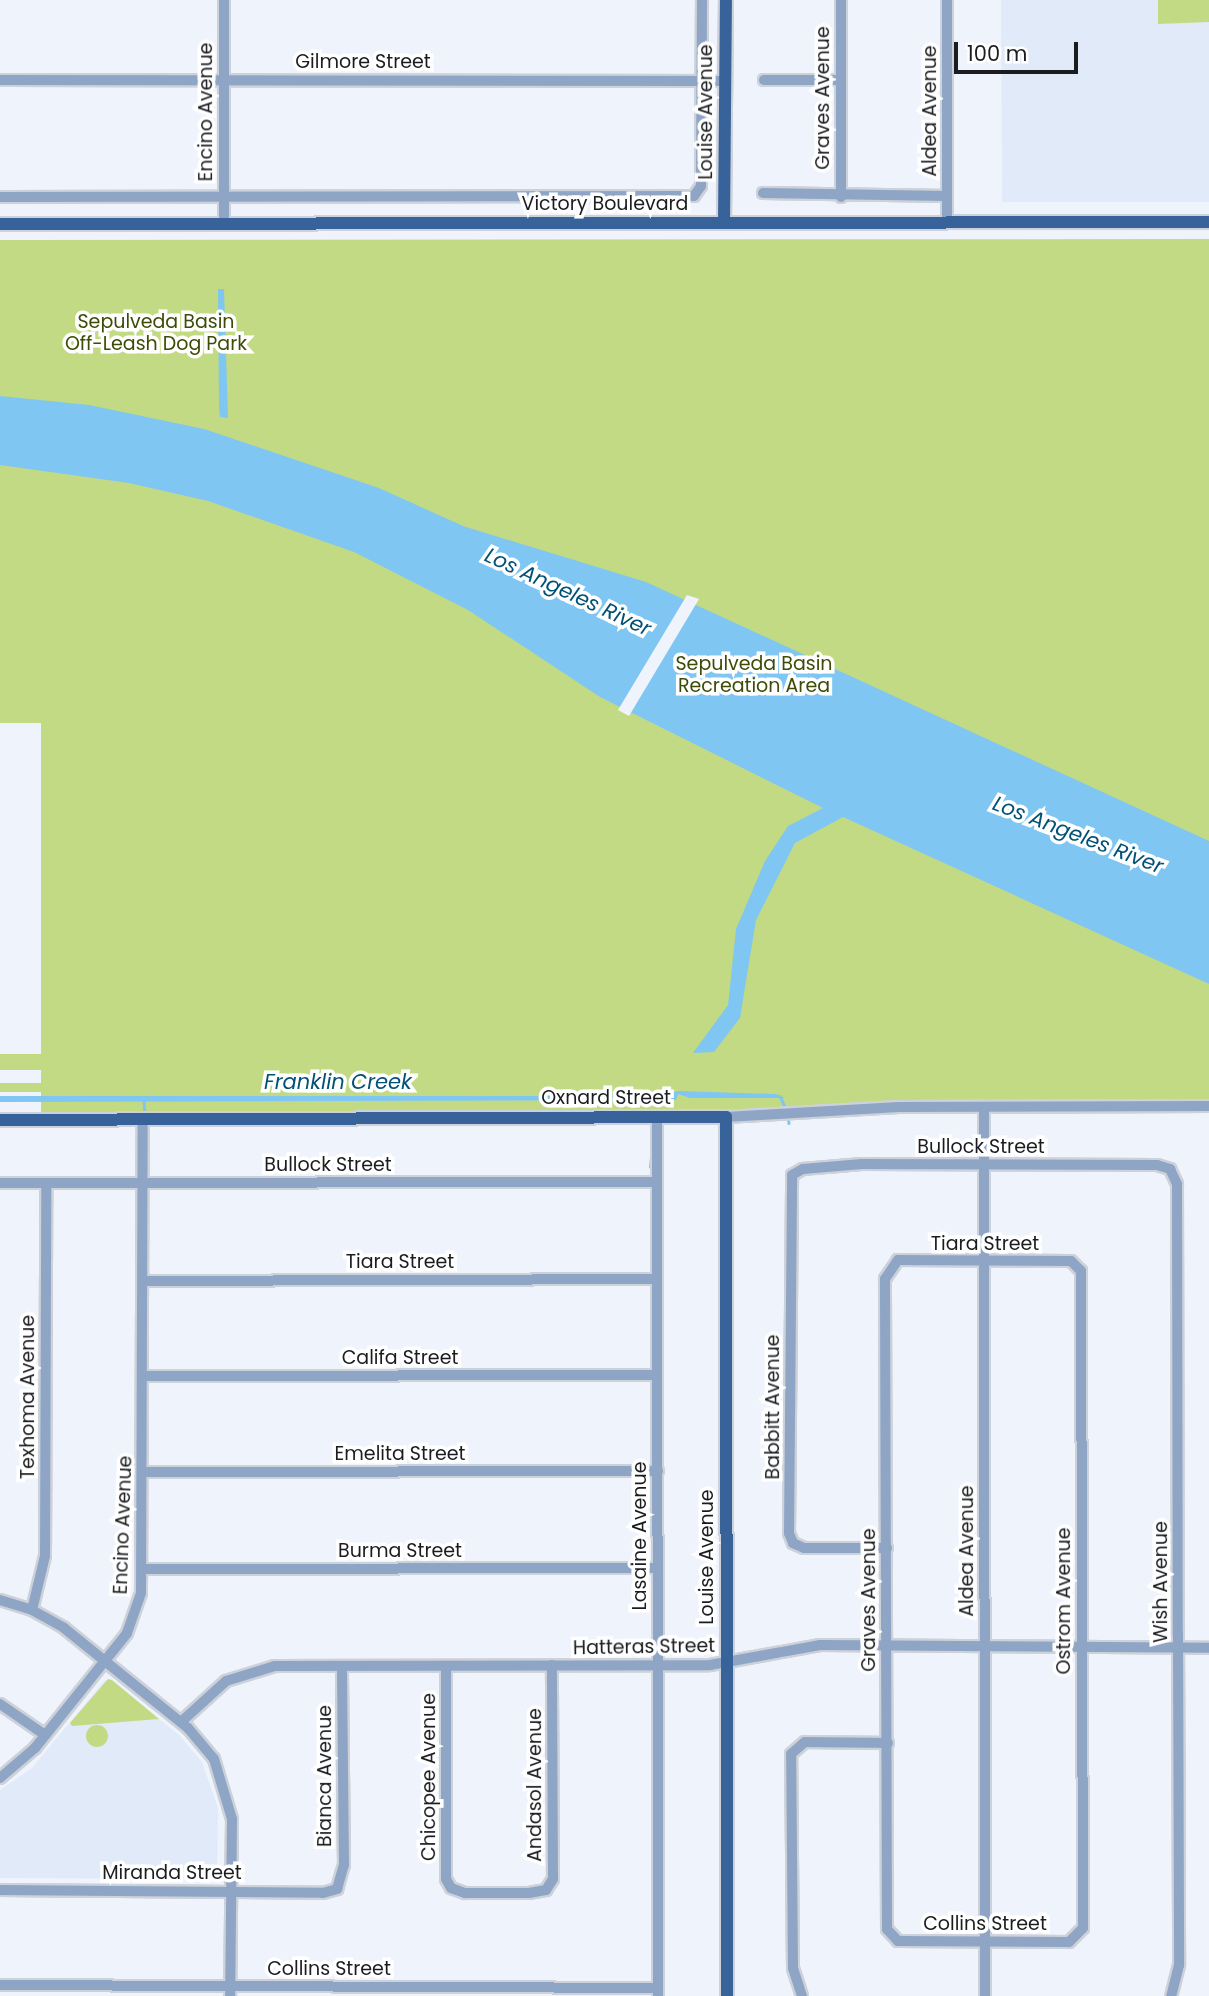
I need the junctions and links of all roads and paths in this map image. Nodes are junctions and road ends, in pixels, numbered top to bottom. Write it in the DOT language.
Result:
graph roads {
  1 [pos="224,0"];
  2 [pos="702,0"];
  3 [pos="726,0"];
  4 [pos="841,0"];
  5 [pos="947,0"];
  6 [pos="0,80"];
  7 [pos="224,80"];
  8 [pos="764,80"];
  9 [pos="841,80"];
  10 [pos="702,81"];
  11 [pos="725,81"];
  12 [pos="699,193"];
  13 [pos="763,193"];
  14 [pos="947,196"];
  15 [pos="0,197"];
  16 [pos="224,197"];
  17 [pos="841,197"];
  18 [pos="947,222"];
  19 [pos="1209,222"];
  20 [pos="724,223"];
  21 [pos="0,224"];
  22 [pos="224,224"];
  23 [pos="1209,1106"];
  24 [pos="984,1107"];
  25 [pos="726,1117"];
  26 [pos="657,1118"];
  27 [pos="0,1119"];
  28 [pos="143,1119"];
  29 [pos="984,1165"];
  30 [pos="1170,1169"];
  31 [pos="792,1175"];
  32 [pos="656,1182"];
  33 [pos="0,1183"];
  34 [pos="46,1183"];
  35 [pos="143,1183"];
  36 [pos="984,1261"];
  37 [pos="891,1264"];
  38 [pos="1078,1265"];
  39 [pos="657,1279"];
  40 [pos="144,1281"];
  41 [pos="657,1375"];
  42 [pos="143,1376"];
  43 [pos="658,1471"];
  44 [pos="143,1472"];
  45 [pos="887,1548"];
  46 [pos="657,1568"];
  47 [pos="143,1569"];
  48 [pos="0,1600"];
  49 [pos="32,1610"];
  50 [pos="887,1646"];
  51 [pos="985,1647"];
  52 [pos="1082,1647"];
  53 [pos="1178,1647"];
  54 [pos="1209,1648"];
  55 [pos="105,1660"];
  56 [pos="726,1663"];
  57 [pos="551,1665"];
  58 [pos="657,1665"];
  59 [pos="342,1666"];
  60 [pos="446,1666"];
  61 [pos="0,1704"];
  62 [pos="181,1721"];
  63 [pos="45,1735"];
  64 [pos="888,1743"];
  65 [pos="0,1778"];
  66 [pos="341,1885"];
  67 [pos="452,1888"];
  68 [pos="0,1890"];
  69 [pos="232,1890"];
  70 [pos="891,1937"];
  71 [pos="1078,1937"];
  72 [pos="985,1941"];
  73 [pos="0,1985"];
  74 [pos="230,1991"];
  75 [pos="657,1992"];
  76 [pos="727,1996"];
  77 [pos="802,1996"];
  78 [pos="985,1996"];
  79 [pos="1171,1996"];
  1 -- 7 [label="street, Encino Avenue"];
  2 -- 10 [label="street, Louise Avenue"];
  3 -- 11 [label="main road, Louise Avenue"];
  4 -- 9 [label="street, Graves Avenue"];
  5 -- 14 [label="street, Aldea Avenue"];
  6 -- 7 [label="street, Gilmore Street"];
  7 -- 10 [label="street, Gilmore Street"];
  7 -- 16 [label="street, Encino Avenue"];
  8 -- 9 [label="street"];
  9 -- 17 [label="street, Graves Avenue"];
  10 -- 11 [label="street, Gilmore Street"];
  10 -- 12 [label="street, Louise Avenue"];
  11 -- 20 [label="main road, Louise Avenue"];
  12 -- 16 [label="street, Victory Boulevard"];
  13 -- 17 [label="street"];
  14 -- 17 [label="street"];
  14 -- 18 [label="street, Aldea Avenue"];
  15 -- 16 [label="street, Victory Boulevard"];
  16 -- 22 [label="street, Encino Avenue"];
  18 -- 19 [label="main road, Victory Boulevard"];
  18 -- 20 [label="main road, Victory Boulevard"];
  20 -- 22 [label="main road, Victory Boulevard"];
  21 -- 22 [label="main road, Victory Boulevard"];
  23 -- 24 [label="street, Oxnard Street"];
  24 -- 25 [label="street, Oxnard Street"];
  24 -- 29 [label="street, Aldea Avenue"];
  25 -- 26 [label="main road, Oxnard Street"];
  25 -- 56 [label="main road, Louise Avenue"];
  26 -- 28 [label="main road, Oxnard Street"];
  26 -- 32 [label="street, Lasaine Avenue"];
  27 -- 28 [label="main road, Oxnard Street"];
  28 -- 35 [label="street, Encino Avenue"];
  29 -- 30 [label="street, Bullock Street"];
  29 -- 31 [label="street, Bullock Street"];
  29 -- 36 [label="street, Aldea Avenue"];
  30 -- 53 [label="street, Wish Avenue"];
  31 -- 45 [label="street, Babbitt Avenue"];
  32 -- 35 [label="street, Bullock Street"];
  32 -- 39 [label="street, Lasaine Avenue"];
  33 -- 34 [label="street, Bullock Street"];
  34 -- 35 [label="street, Bullock Street"];
  34 -- 49 [label="street, Texhoma Avenue"];
  35 -- 40 [label="street, Encino Avenue"];
  36 -- 37 [label="street, Tiara Street"];
  36 -- 38 [label="street, Tiara Street"];
  36 -- 51 [label="street, Aldea Avenue"];
  37 -- 45 [label="street, Graves Avenue"];
  38 -- 52 [label="street, Ostrom Avenue"];
  39 -- 40 [label="street, Tiara Street"];
  39 -- 41 [label="street, Lasaine Avenue"];
  40 -- 42 [label="street, Encino Avenue"];
  41 -- 42 [label="street, Califa Street"];
  41 -- 43 [label="street, Lasaine Avenue"];
  42 -- 44 [label="street, Encino Avenue"];
  43 -- 44 [label="street, Emelita Street"];
  43 -- 46 [label="street, Lasaine Avenue"];
  44 -- 47 [label="street, Encino Avenue"];
  45 -- 50 [label="street, Graves Avenue"];
  46 -- 47 [label="street, Burma Street"];
  46 -- 58 [label="street, Lasaine Avenue"];
  47 -- 55 [label="street, Encino Avenue"];
  48 -- 49 [label="street"];
  49 -- 55 [label="street"];
  50 -- 51 [label="street, Hatteras Street"];
  50 -- 56 [label="street, Hatteras Street"];
  50 -- 64 [label="street, Graves Avenue"];
  51 -- 52 [label="street, Hatteras Street"];
  51 -- 72 [label="street, Aldea Avenue"];
  52 -- 53 [label="street, Hatteras Street"];
  52 -- 71 [label="street, Ostrom Avenue"];
  53 -- 54 [label="street, Hatteras Street"];
  53 -- 79 [label="street, Wish Avenue"];
  55 -- 62 [label="street"];
  55 -- 63 [label="street, Encino Avenue"];
  56 -- 58 [label="street, Hatteras Street"];
  56 -- 76 [label="main road, Louise Avenue"];
  57 -- 58 [label="street, Hatteras Street"];
  57 -- 60 [label="street, Hatteras Street"];
  57 -- 67 [label="street, Andasol Avenue"];
  58 -- 75 [label="street, Lasaine Avenue"];
  59 -- 60 [label="street, Hatteras Street"];
  59 -- 62 [label="street, Hatteras Street"];
  59 -- 66 [label="street, Bianca Avenue"];
  60 -- 67 [label="street, Chicopee Avenue"];
  61 -- 63 [label="street"];
  62 -- 69 [label="street"];
  63 -- 65 [label="street, Encino Avenue"];
  64 -- 70 [label="street, Graves Avenue"];
  64 -- 77 [label="street"];
  66 -- 69 [label="street, Miranda Street"];
  68 -- 69 [label="street, Miranda Street"];
  69 -- 74 [label="street"];
  70 -- 72 [label="street, Collins Street"];
  71 -- 72 [label="street, Collins Street"];
  72 -- 78 [label="street, Aldea Avenue"];
  73 -- 74 [label="street, Collins Street"];
  74 -- 75 [label="street, Collins Street"];
}
